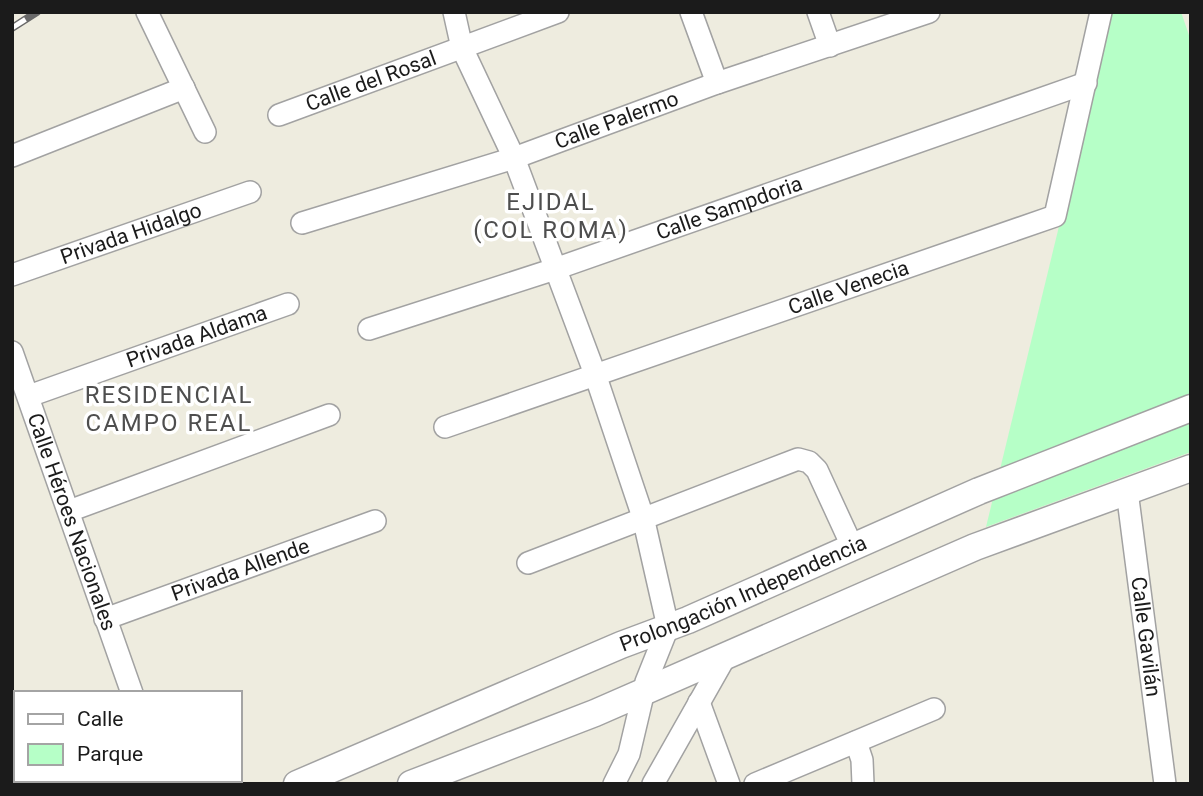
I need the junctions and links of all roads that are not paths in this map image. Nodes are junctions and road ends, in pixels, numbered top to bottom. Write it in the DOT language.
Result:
graph roads {
  1 [pos="147,12"];
  2 [pos="454,12"];
  3 [pos="558,12"];
  4 [pos="691,12"];
  5 [pos="818,12"];
  6 [pos="929,12"];
  7 [pos="1101,12"];
  8 [pos="830,46"];
  9 [pos="462,48"];
  10 [pos="717,83"];
  11 [pos="1086,83"];
  12 [pos="184,88"];
  13 [pos="279,115"];
  14 [pos="205,132"];
  15 [pos="12,156"];
  16 [pos="514,158"];
  17 [pos="250,192"];
  18 [pos="302,223"];
  19 [pos="555,269"];
  20 [pos="12,275"];
  21 [pos="288,304"];
  22 [pos="369,329"];
  23 [pos="12,352"];
  24 [pos="595,374"];
  25 [pos="29,396"];
  26 [pos="1191,408"];
  27 [pos="329,415"];
  28 [pos="445,427"];
  29 [pos="1191,468"];
  30 [pos="1127,491"];
  31 [pos="69,511"];
  32 [pos="643,517"];
  33 [pos="375,521"];
  34 [pos="852,546"];
  35 [pos="528,563"];
  36 [pos="105,619"];
  37 [pos="668,627"];
  38 [pos="725,657"];
  39 [pos="131,691"];
  40 [pos="643,692"];
  41 [pos="699,702"];
  42 [pos="934,709"];
  43 [pos="856,742"];
  44 [pos="297,784"];
  45 [pos="411,784"];
  46 [pos="614,784"];
  47 [pos="653,784"];
  48 [pos="729,784"];
  49 [pos="755,784"];
  50 [pos="863,784"];
  51 [pos="1165,784"];
  1 -- 12 [label="street"];
  2 -- 9 [label="street"];
  3 -- 9 [label="street, Calle del Rosal"];
  4 -- 10 [label="street"];
  5 -- 8 [label="street"];
  6 -- 8 [label="street, Calle Palermo"];
  7 -- 11 [label="street, Calle Venecia"];
  8 -- 10 [label="street, Calle Palermo"];
  9 -- 13 [label="street, Calle del Rosal"];
  9 -- 16 [label="street"];
  10 -- 16 [label="street, Calle Palermo"];
  11 -- 19 [label="street, Calle Sampdoria"];
  11 -- 24 [label="street, Calle Venecia"];
  12 -- 14 [label="street"];
  12 -- 15 [label="street"];
  16 -- 18 [label="street, Calle Palermo"];
  16 -- 19 [label="street"];
  17 -- 20 [label="street, Privada Hidalgo"];
  19 -- 22 [label="street, Calle Sampdoria"];
  19 -- 24 [label="street"];
  21 -- 25 [label="street, Privada Aldama"];
  23 -- 25 [label="street, Calle Héroes Nacionales"];
  24 -- 28 [label="street, Calle Venecia"];
  24 -- 32 [label="street"];
  25 -- 31 [label="street, Calle Héroes Nacionales"];
  26 -- 34 [label="street, Prolongación Independencia"];
  27 -- 31 [label="street"];
  29 -- 30 [label="street"];
  30 -- 38 [label="street"];
  30 -- 51 [label="street, Calle Gavilán"];
  31 -- 36 [label="street, Calle Héroes Nacionales"];
  32 -- 34 [label="street"];
  32 -- 35 [label="street"];
  32 -- 37 [label="street"];
  33 -- 36 [label="street, Privada Allende"];
  34 -- 37 [label="street, Prolongación Independencia"];
  36 -- 39 [label="street, Calle Héroes Nacionales"];
  37 -- 40 [label="street"];
  37 -- 44 [label="street, Prolongación Independencia"];
  38 -- 40 [label="street"];
  38 -- 41 [label="street"];
  40 -- 45 [label="street"];
  40 -- 46 [label="street"];
  41 -- 47 [label="street"];
  41 -- 48 [label="street"];
  42 -- 43 [label="street"];
  43 -- 49 [label="street"];
  43 -- 50 [label="street"];
}
